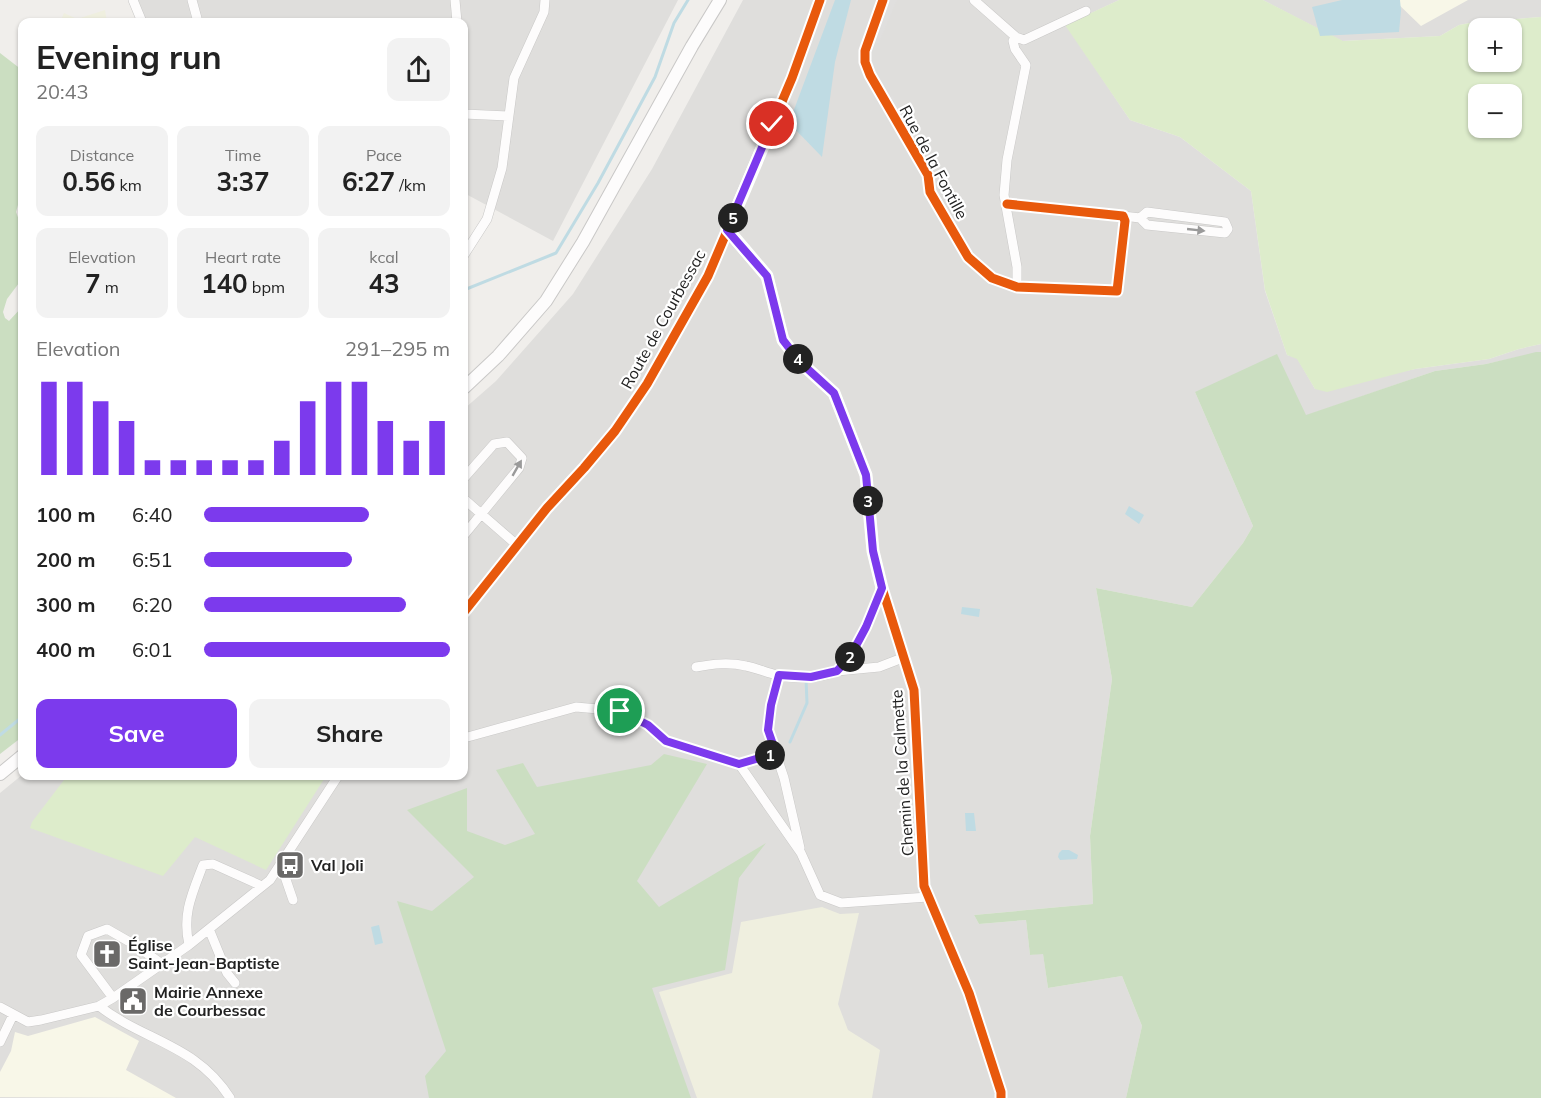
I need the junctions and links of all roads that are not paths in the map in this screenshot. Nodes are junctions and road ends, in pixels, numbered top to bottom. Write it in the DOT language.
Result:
graph roads {
  1 [pos="133,0"];
  2 [pos="192,0"];
  3 [pos="455,0"];
  4 [pos="545,0"];
  5 [pos="720,0"];
  6 [pos="820,0"];
  7 [pos="884,0"];
  8 [pos="974,0"];
  9 [pos="1086,11"];
  10 [pos="140,18"];
  11 [pos="197,18"];
  12 [pos="457,18"];
  13 [pos="1016,37"];
  14 [pos="468,114"];
  15 [pos="508,116"];
  16 [pos="1007,204"];
  17 [pos="1123,216"];
  18 [pos="1140,218"];
  19 [pos="727,230"];
  20 [pos="468,249"];
  21 [pos="1017,287"];
  22 [pos="468,384"];
  23 [pos="468,473"];
  24 [pos="468,503"];
  25 [pos="481,514"];
  26 [pos="468,530"];
  27 [pos="517,544"];
  28 [pos="882,588"];
  29 [pos="468,607"];
  30 [pos="905,657"];
  31 [pos="696,667"];
  32 [pos="837,671"];
  33 [pos="779,675"];
  34 [pos="468,737"];
  35 [pos="776,753"];
  36 [pos="18,759"];
  37 [pos="739,764"];
  38 [pos="0,774"];
  39 [pos="336,780"];
  40 [pos="801,853"];
  41 [pos="280,865"];
  42 [pos="262,886"];
  43 [pos="928,897"];
  44 [pos="293,900"];
  45 [pos="209,930"];
  46 [pos="189,945"];
  47 [pos="162,964"];
  48 [pos="235,983"];
  49 [pos="113,998"];
  50 [pos="99,1006"];
  51 [pos="0,1007"];
  52 [pos="13,1015"];
  53 [pos="0,1042"];
  54 [pos="230,1098"];
  55 [pos="1001,1098"];
  1 -- 10 [label="street"];
  2 -- 11 [label="street"];
  3 -- 12 [label="street"];
  4 -- 15 [label="street"];
  5 -- 22 [label="street"];
  6 -- 19 [label="street, Route de Courbessac"];
  7 -- 21 [label="street, Rue de la Fontille"];
  8 -- 13 [label="street"];
  9 -- 13 [label="street"];
  13 -- 16 [label="street"];
  14 -- 15 [label="street"];
  15 -- 20 [label="street"];
  16 -- 17 [label="street"];
  16 -- 21 [label="street"];
  17 -- 18 [label="street"];
  17 -- 21 [label="street, Rue de la Fontille"];
  18 -- 18 [label="street, one-way"];
  19 -- 27 [label="street, Route de Courbessac"];
  19 -- 28 [label="street, Chemin de la Calmette"];
  25 -- 23 [label="street, one-way"];
  24 -- 25 [label="street"];
  25 -- 26 [label="street"];
  25 -- 27 [label="street"];
  27 -- 29 [label="street, Route de Courbessac"];
  28 -- 30 [label="street, Chemin de la Calmette"];
  28 -- 32 [label="street"];
  30 -- 32 [label="street"];
  30 -- 43 [label="street, Chemin de la Calmette"];
  31 -- 33 [label="street"];
  32 -- 33 [label="street"];
  33 -- 35 [label="street"];
  34 -- 37 [label="street"];
  35 -- 37 [label="street"];
  35 -- 40 [label="street"];
  36 -- 38 [label="street"];
  37 -- 40 [label="street"];
  39 -- 41 [label="street"];
  40 -- 43 [label="street"];
  41 -- 42 [label="street"];
  41 -- 44 [label="street"];
  42 -- 45 [label="street"];
  42 -- 46 [label="street"];
  43 -- 55 [label="street, Chemin de la Calmette"];
  45 -- 46 [label="street"];
  45 -- 48 [label="street"];
  46 -- 47 [label="street"];
  47 -- 49 [label="street"];
  47 -- 49 [label="street"];
  49 -- 50 [label="street"];
  50 -- 52 [label="street"];
  50 -- 54 [label="street"];
  51 -- 52 [label="street"];
  52 -- 53 [label="street"];
}
